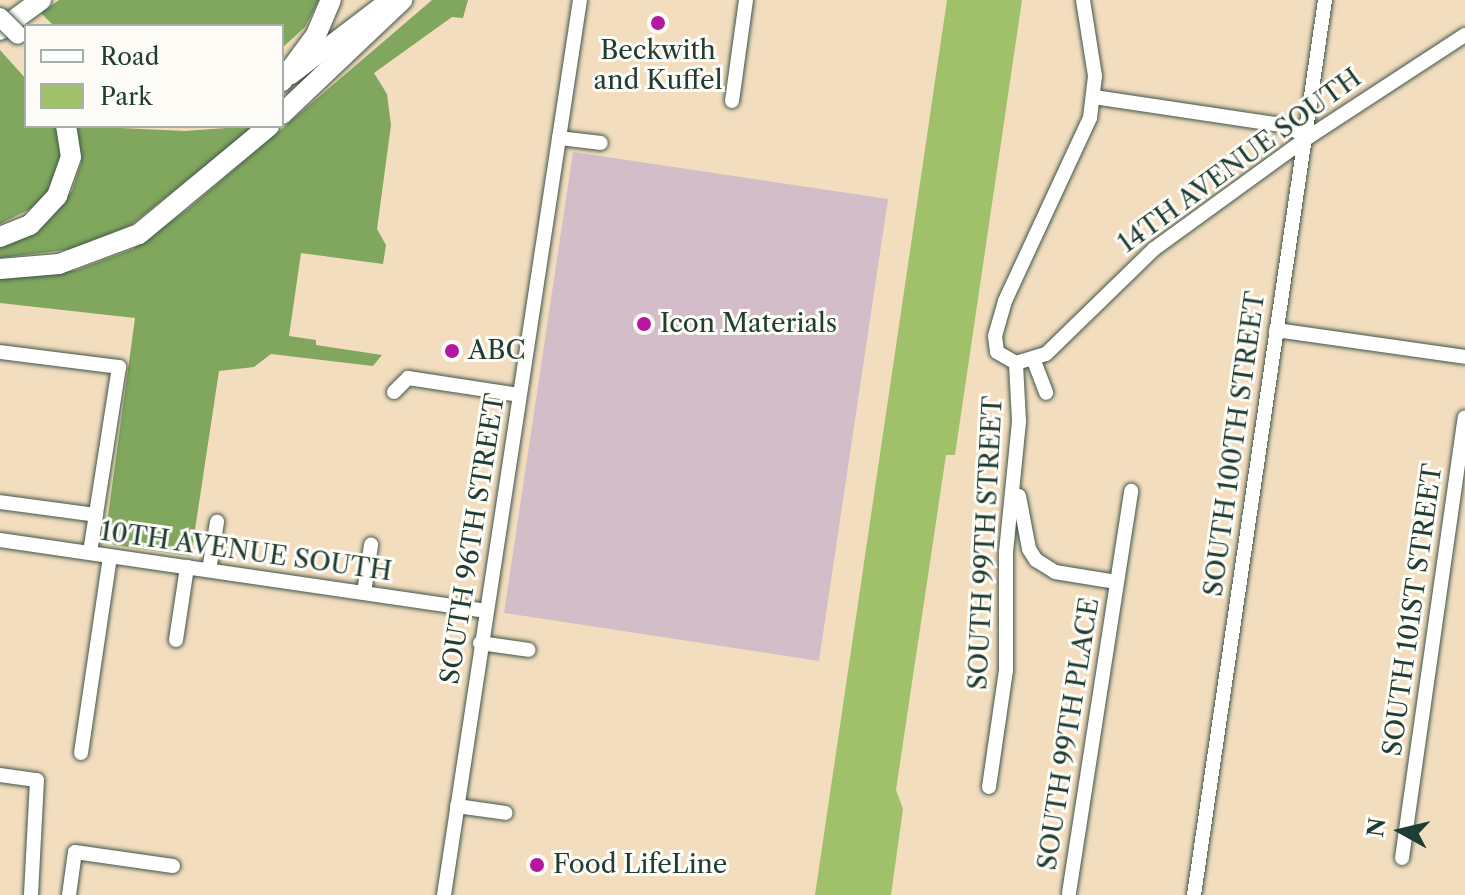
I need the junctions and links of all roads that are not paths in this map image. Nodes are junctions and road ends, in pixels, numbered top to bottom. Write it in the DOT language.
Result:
graph roads {
  1 [pos="41,0"];
  2 [pos="331,0"];
  3 [pos="389,0"];
  4 [pos="402,0"];
  5 [pos="580,0"];
  6 [pos="746,0"];
  7 [pos="1083,0"];
  8 [pos="1325,0"];
  9 [pos="0,17"];
  10 [pos="26,24"];
  11 [pos="1465,35"];
  12 [pos="18,38"];
  13 [pos="284,78"];
  14 [pos="284,79"];
  15 [pos="1094,97"];
  16 [pos="732,101"];
  17 [pos="284,112"];
  18 [pos="66,128"];
  19 [pos="267,128"];
  20 [pos="559,138"];
  21 [pos="1307,138"];
  22 [pos="601,143"];
  23 [pos="0,237"];
  24 [pos="0,269"];
  25 [pos="1276,330"];
  26 [pos="0,352"];
  27 [pos="1465,357"];
  28 [pos="1034,361"];
  29 [pos="1016,363"];
  30 [pos="394,392"];
  31 [pos="1046,393"];
  32 [pos="519,395"];
  33 [pos="1465,417"];
  34 [pos="1017,486"];
  35 [pos="1131,491"];
  36 [pos="0,502"];
  37 [pos="96,515"];
  38 [pos="217,522"];
  39 [pos="1458,529"];
  40 [pos="0,540"];
  41 [pos="371,545"];
  42 [pos="90,553"];
  43 [pos="110,556"];
  44 [pos="187,567"];
  45 [pos="209,570"];
  46 [pos="1116,582"];
  47 [pos="364,593"];
  48 [pos="485,611"];
  49 [pos="176,640"];
  50 [pos="480,643"];
  51 [pos="529,650"];
  52 [pos="81,753"];
  53 [pos="0,775"];
  54 [pos="989,787"];
  55 [pos="457,806"];
  56 [pos="506,813"];
  57 [pos="1402,858"];
  58 [pos="173,866"];
  59 [pos="1069,893"];
  60 [pos="31,895"];
  61 [pos="69,895"];
  62 [pos="444,895"];
  63 [pos="1194,895"];
  1 -- 10 [label="highway"];
  2 -- 13 [label="highway"];
  3 -- 14 [label="main road"];
  4 -- 17 [label="highway"];
  5 -- 20 [label="street, SOUTH 96TH STREET"];
  6 -- 16 [label="street"];
  7 -- 15 [label="street, SOUTH 99TH STREET"];
  8 -- 21 [label="street, SOUTH 100TH STREET"];
  9 -- 12 [label="main road, bridge"];
  11 -- 21 [label="street, 14TH AVENUE SOUTH"];
  15 -- 21 [label="street"];
  15 -- 29 [label="street, SOUTH 99TH STREET"];
  18 -- 23 [label="highway"];
  19 -- 24 [label="highway"];
  20 -- 22 [label="street"];
  20 -- 32 [label="street, SOUTH 96TH STREET"];
  21 -- 25 [label="street, SOUTH 100TH STREET"];
  21 -- 28 [label="street, 14TH AVENUE SOUTH"];
  25 -- 27 [label="street"];
  25 -- 63 [label="street, SOUTH 100TH STREET"];
  26 -- 37 [label="street"];
  28 -- 29 [label="street"];
  28 -- 31 [label="street"];
  29 -- 34 [label="street, SOUTH 99TH STREET"];
  30 -- 32 [label="street"];
  32 -- 48 [label="street, SOUTH 96TH STREET"];
  33 -- 39 [label="street, SOUTH 101ST STREET"];
  34 -- 46 [label="street, SOUTH 99TH PLACE"];
  34 -- 54 [label="street, SOUTH 99TH STREET"];
  35 -- 46 [label="street, SOUTH 99TH PLACE"];
  36 -- 37 [label="street"];
  37 -- 42 [label="street"];
  38 -- 45 [label="street"];
  39 -- 57 [label="street, SOUTH 101ST STREET"];
  40 -- 42 [label="street, 10TH AVENUE SOUTH"];
  41 -- 47 [label="street"];
  42 -- 43 [label="street, 10TH AVENUE SOUTH"];
  43 -- 44 [label="street, 10TH AVENUE SOUTH"];
  43 -- 52 [label="street"];
  44 -- 45 [label="street, 10TH AVENUE SOUTH"];
  44 -- 49 [label="street"];
  45 -- 47 [label="street, 10TH AVENUE SOUTH"];
  46 -- 59 [label="street, SOUTH 99TH PLACE"];
  47 -- 48 [label="street, 10TH AVENUE SOUTH"];
  48 -- 50 [label="street, SOUTH 96TH STREET"];
  50 -- 51 [label="street"];
  50 -- 55 [label="street, SOUTH 96TH STREET"];
  53 -- 60 [label="street"];
  55 -- 56 [label="street"];
  55 -- 62 [label="street, SOUTH 96TH STREET"];
  58 -- 61 [label="street"];
}
